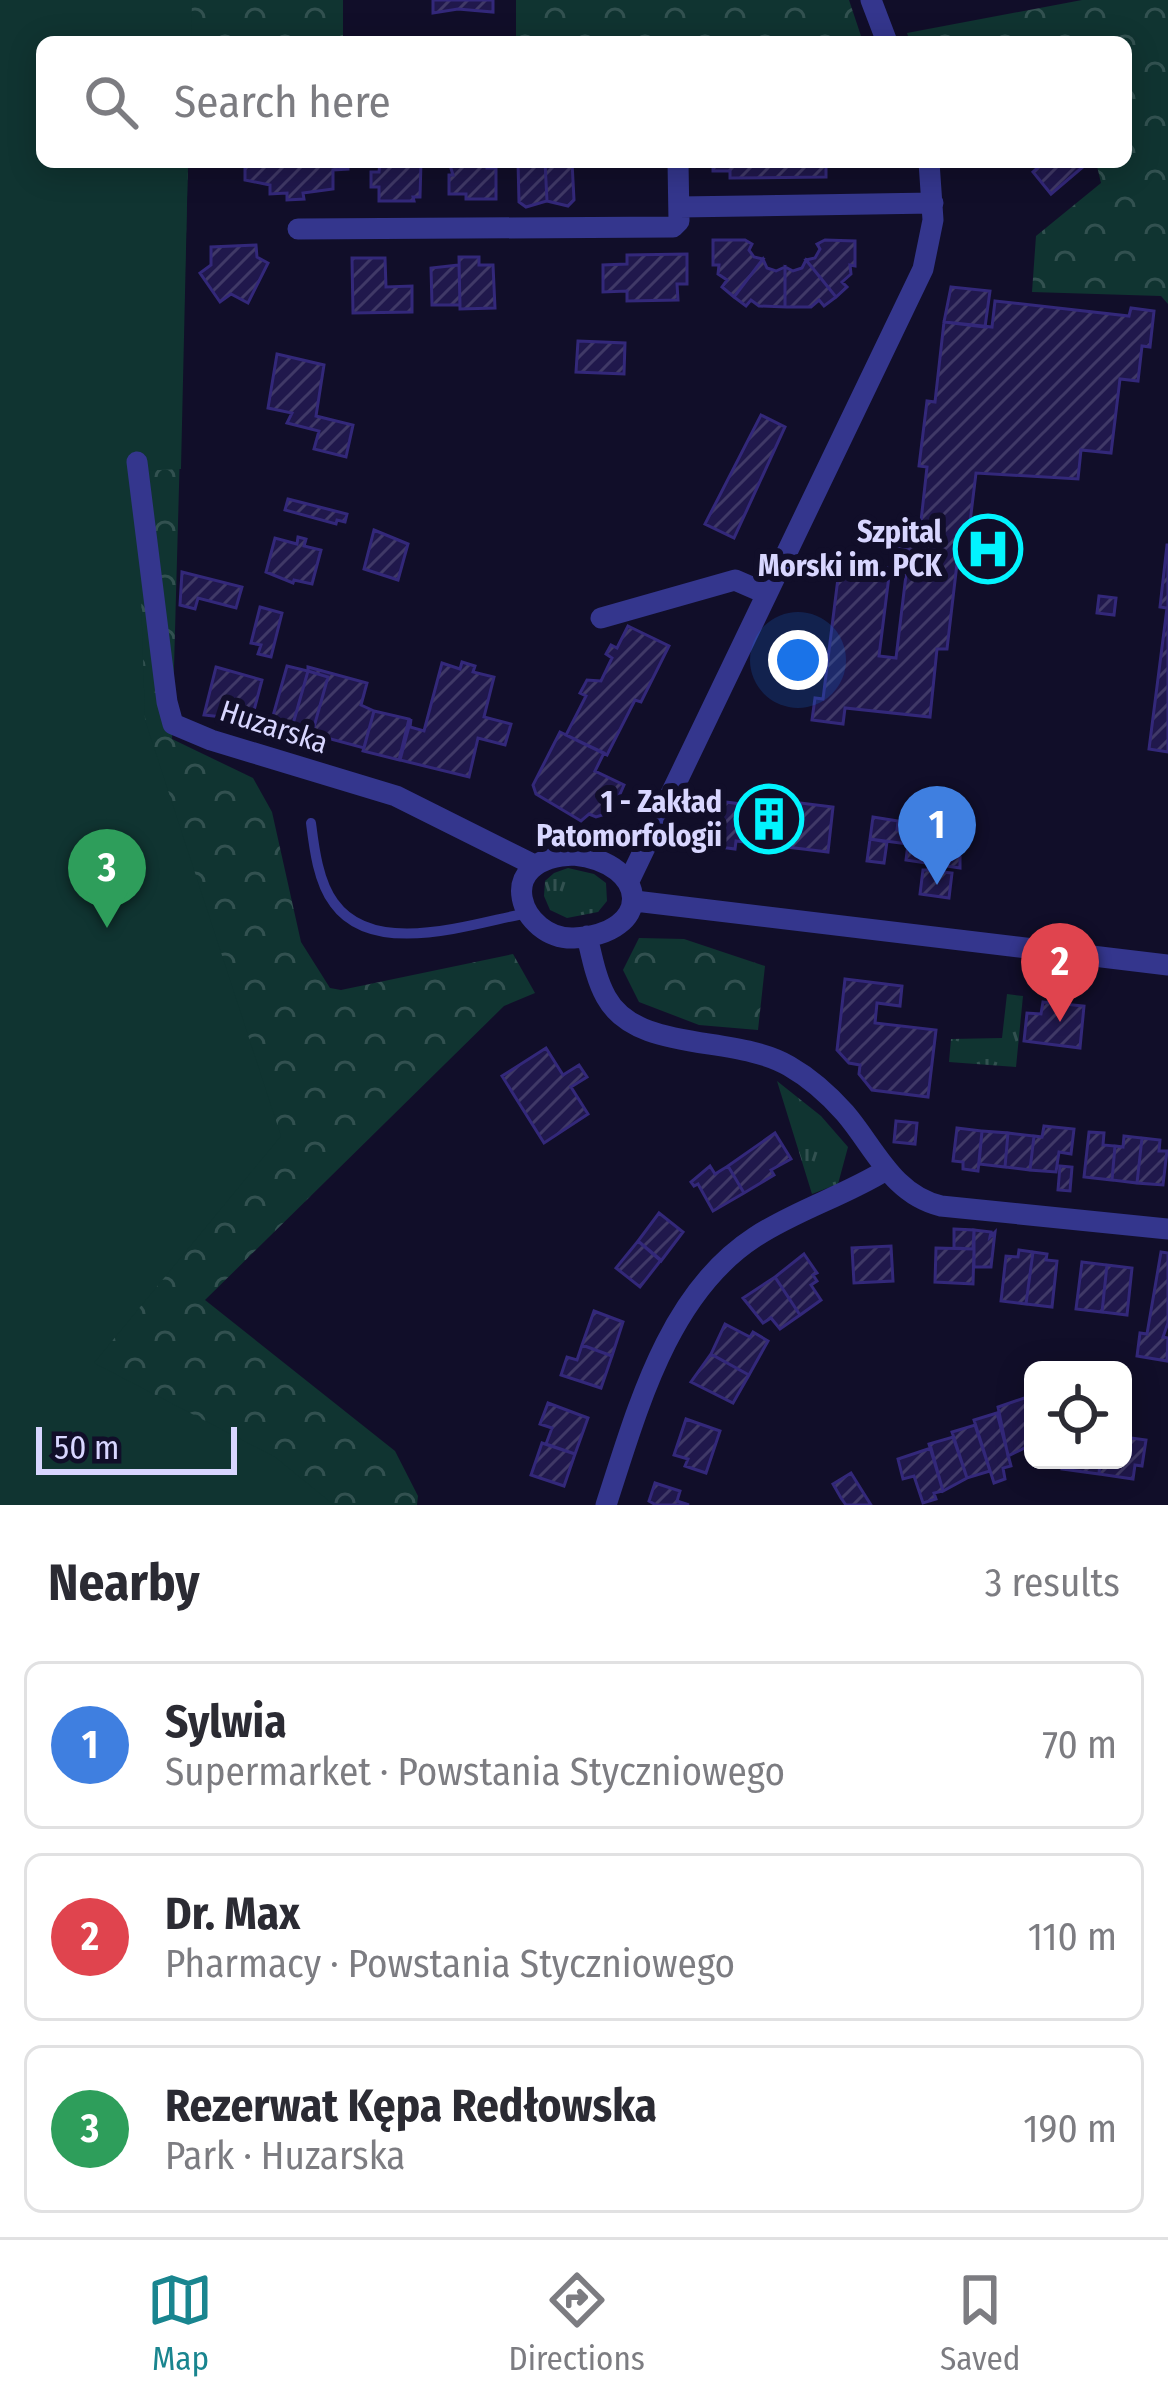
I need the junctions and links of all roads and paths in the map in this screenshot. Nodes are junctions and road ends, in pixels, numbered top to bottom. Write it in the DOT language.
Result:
graph roads {
  1 [pos="871,0"];
  2 [pos="885,36"];
  3 [pos="677,168"];
  4 [pos="929,168"];
  5 [pos="933,203"];
  6 [pos="679,207"];
  7 [pos="298,229"];
  8 [pos="137,462"];
  9 [pos="765,593"];
  10 [pos="602,618"];
  11 [pos="311,823"];
  12 [pos="532,864"];
  13 [pos="632,891"];
  14 [pos="528,913"];
  15 [pos="587,936"];
  16 [pos="1168,965"];
  17 [pos="886,1170"];
  18 [pos="1168,1229"];
  19 [pos="606,1505"];
  1 -- 2 [label="street"];
  3 -- 6 [label="street"];
  4 -- 5 [label="street"];
  5 -- 6 [label="street"];
  5 -- 9 [label="street"];
  6 -- 7 [label="street"];
  8 -- 12 [label="street, Huzarska"];
  9 -- 10 [label="street"];
  9 -- 13 [label="street"];
  11 -- 14 [label="lane"];
  12 -- 13 [label="street"];
  12 -- 14 [label="street"];
  13 -- 15 [label="street"];
  13 -- 16 [label="street"];
  14 -- 15 [label="street"];
  15 -- 17 [label="street"];
  17 -- 18 [label="street"];
  17 -- 19 [label="street"];
}
